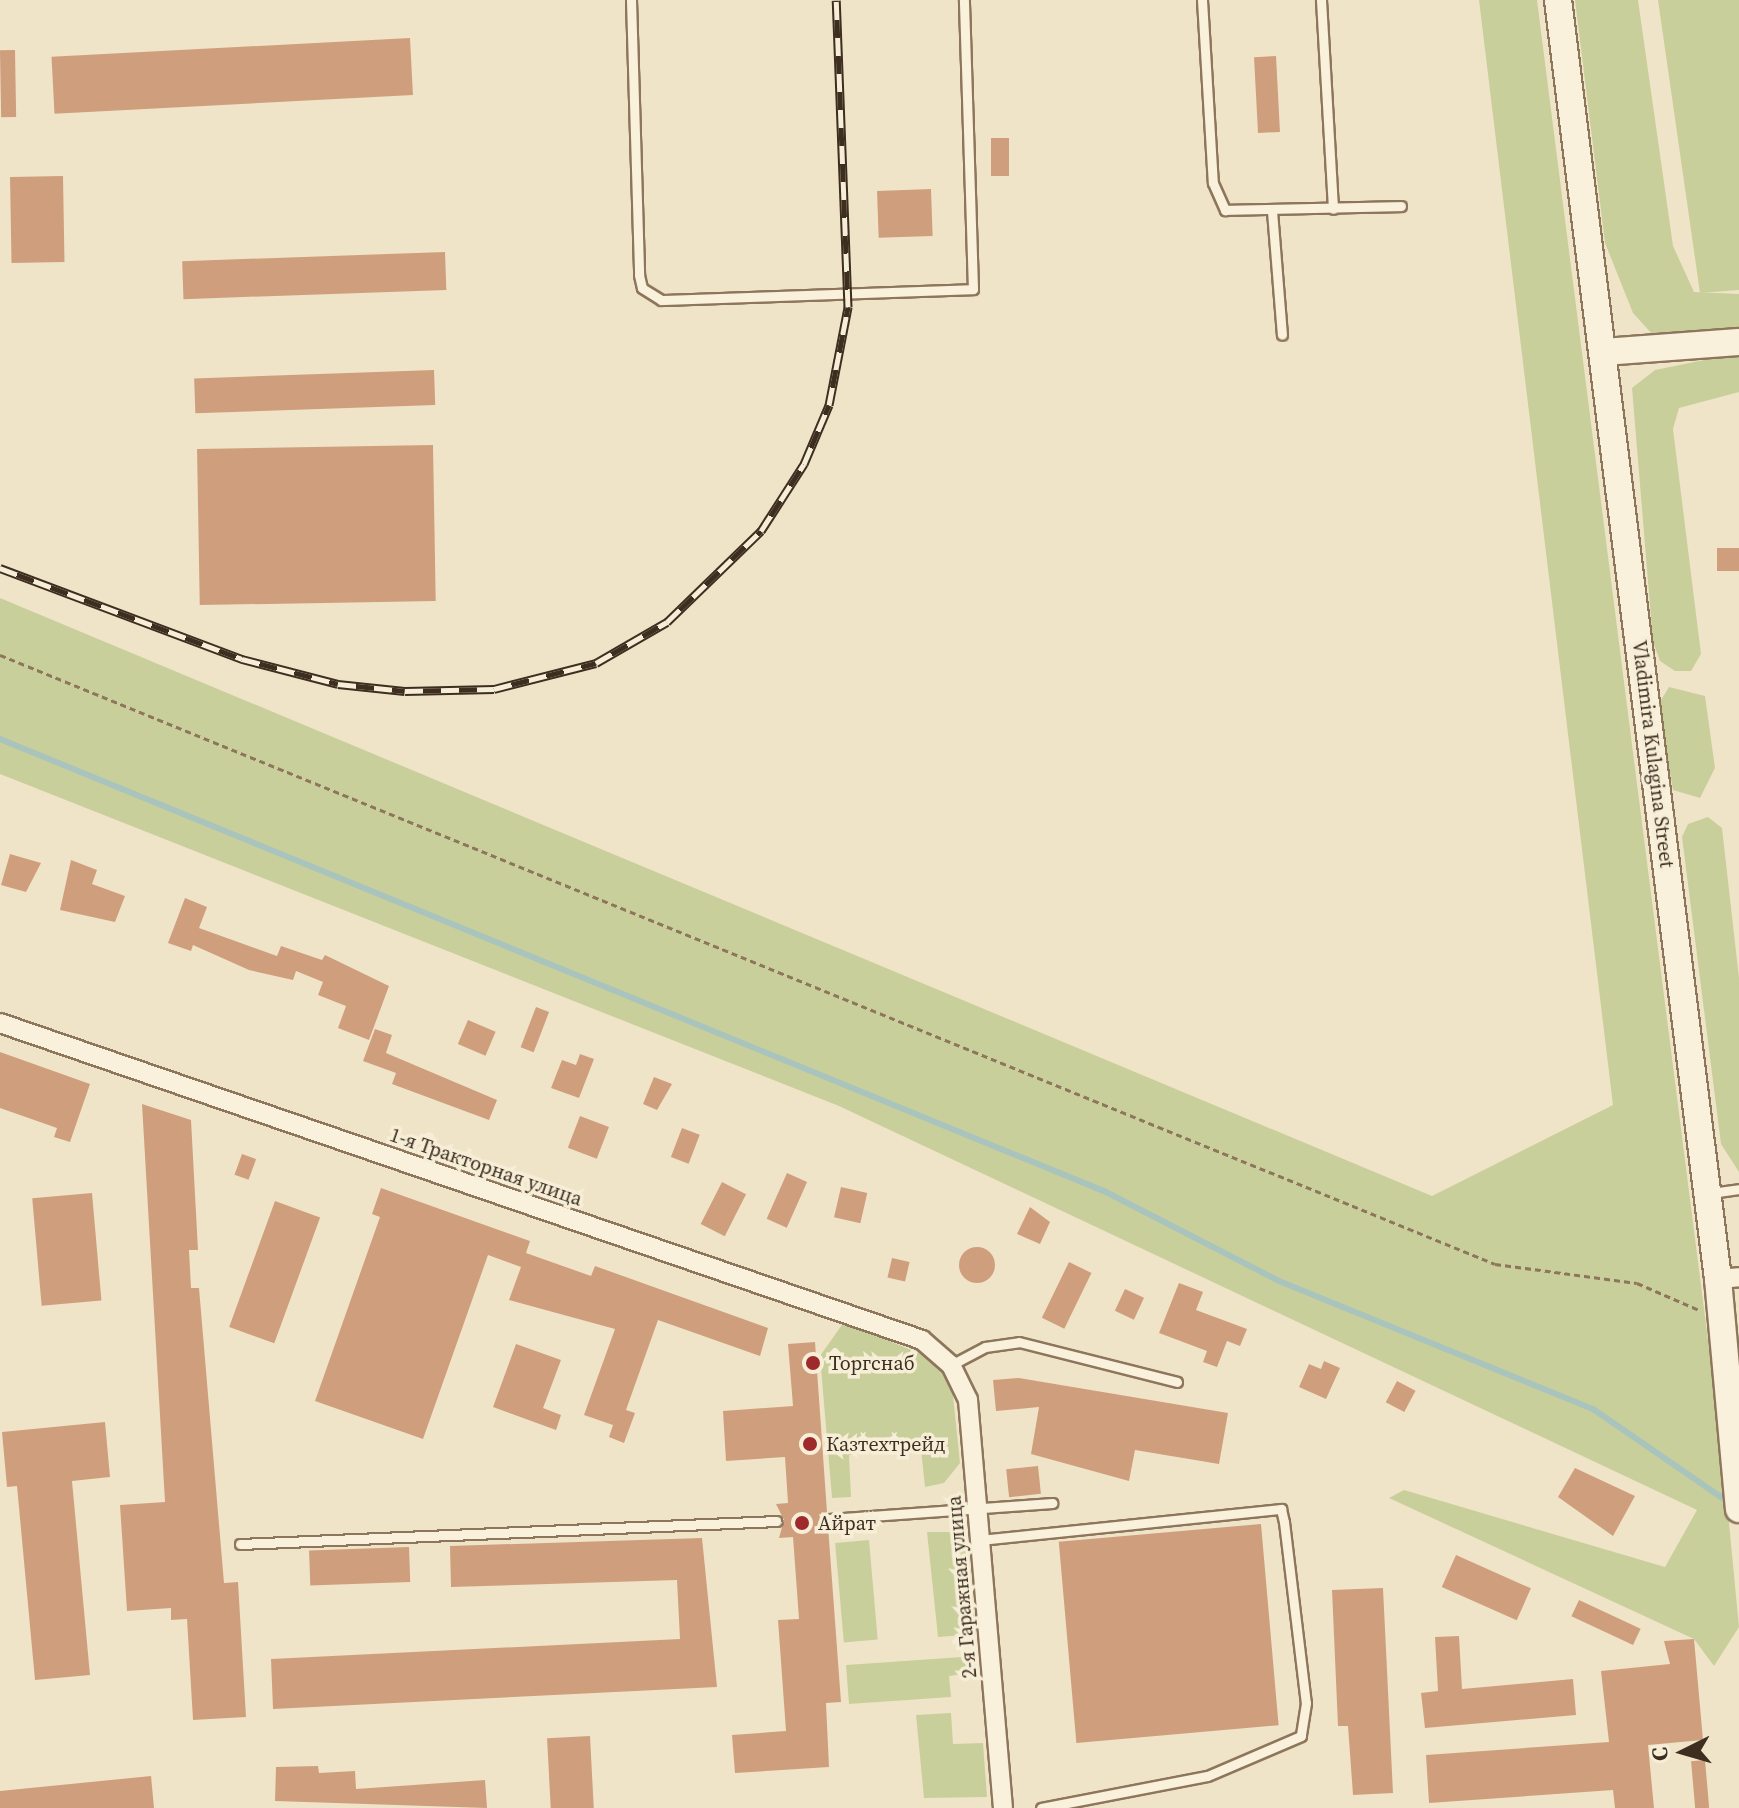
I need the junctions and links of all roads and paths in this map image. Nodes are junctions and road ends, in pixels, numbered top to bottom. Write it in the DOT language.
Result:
graph roads {
  1 [pos="631,0"];
  2 [pos="964,0"];
  3 [pos="1202,0"];
  4 [pos="1321,0"];
  5 [pos="1558,0"];
  6 [pos="1401,206"];
  7 [pos="1333,209"];
  8 [pos="1272,211"];
  9 [pos="1282,335"];
  10 [pos="1739,342"];
  11 [pos="1603,352"];
  12 [pos="0,655"];
  13 [pos="0,1023"];
  14 [pos="1739,1189"];
  15 [pos="1707,1193"];
  16 [pos="1728,1278"];
  17 [pos="1728,1327"];
  18 [pos="951,1365"];
  19 [pos="1177,1382"];
  20 [pos="1052,1503"];
  21 [pos="1739,1509"];
  22 [pos="978,1513"];
  23 [pos="829,1519"];
  24 [pos="777,1521"];
  25 [pos="980,1540"];
  26 [pos="240,1544"];
  27 [pos="1003,1808"];
  28 [pos="1041,1808"];
  1 -- 2 [label="lane"];
  3 -- 8 [label="lane"];
  4 -- 7 [label="lane"];
  5 -- 11 [label="street, Vladimira Kulagina Street"];
  6 -- 7 [label="lane"];
  7 -- 8 [label="lane"];
  8 -- 9 [label="lane"];
  10 -- 11 [label="street"];
  11 -- 15 [label="street, Vladimira Kulagina Street"];
  12 -- 17 [label="path"];
  13 -- 18 [label="street, 1-я Тракторная улица"];
  14 -- 15 [label="lane"];
  15 -- 16 [label="street, Vladimira Kulagina Street"];
  16 -- 17 [label="street, Vladimira Kulagina Street"];
  17 -- 21 [label="street, Vladimira Kulagina Street"];
  18 -- 19 [label="lane"];
  18 -- 22 [label="street, 2-я Гаражная улица"];
  20 -- 22 [label="lane"];
  22 -- 23 [label="lane"];
  22 -- 25 [label="street, 2-я Гаражная улица"];
  24 -- 26 [label="lane"];
  25 -- 27 [label="street, 2-я Гаражная улица"];
  25 -- 28 [label="lane"];
}
